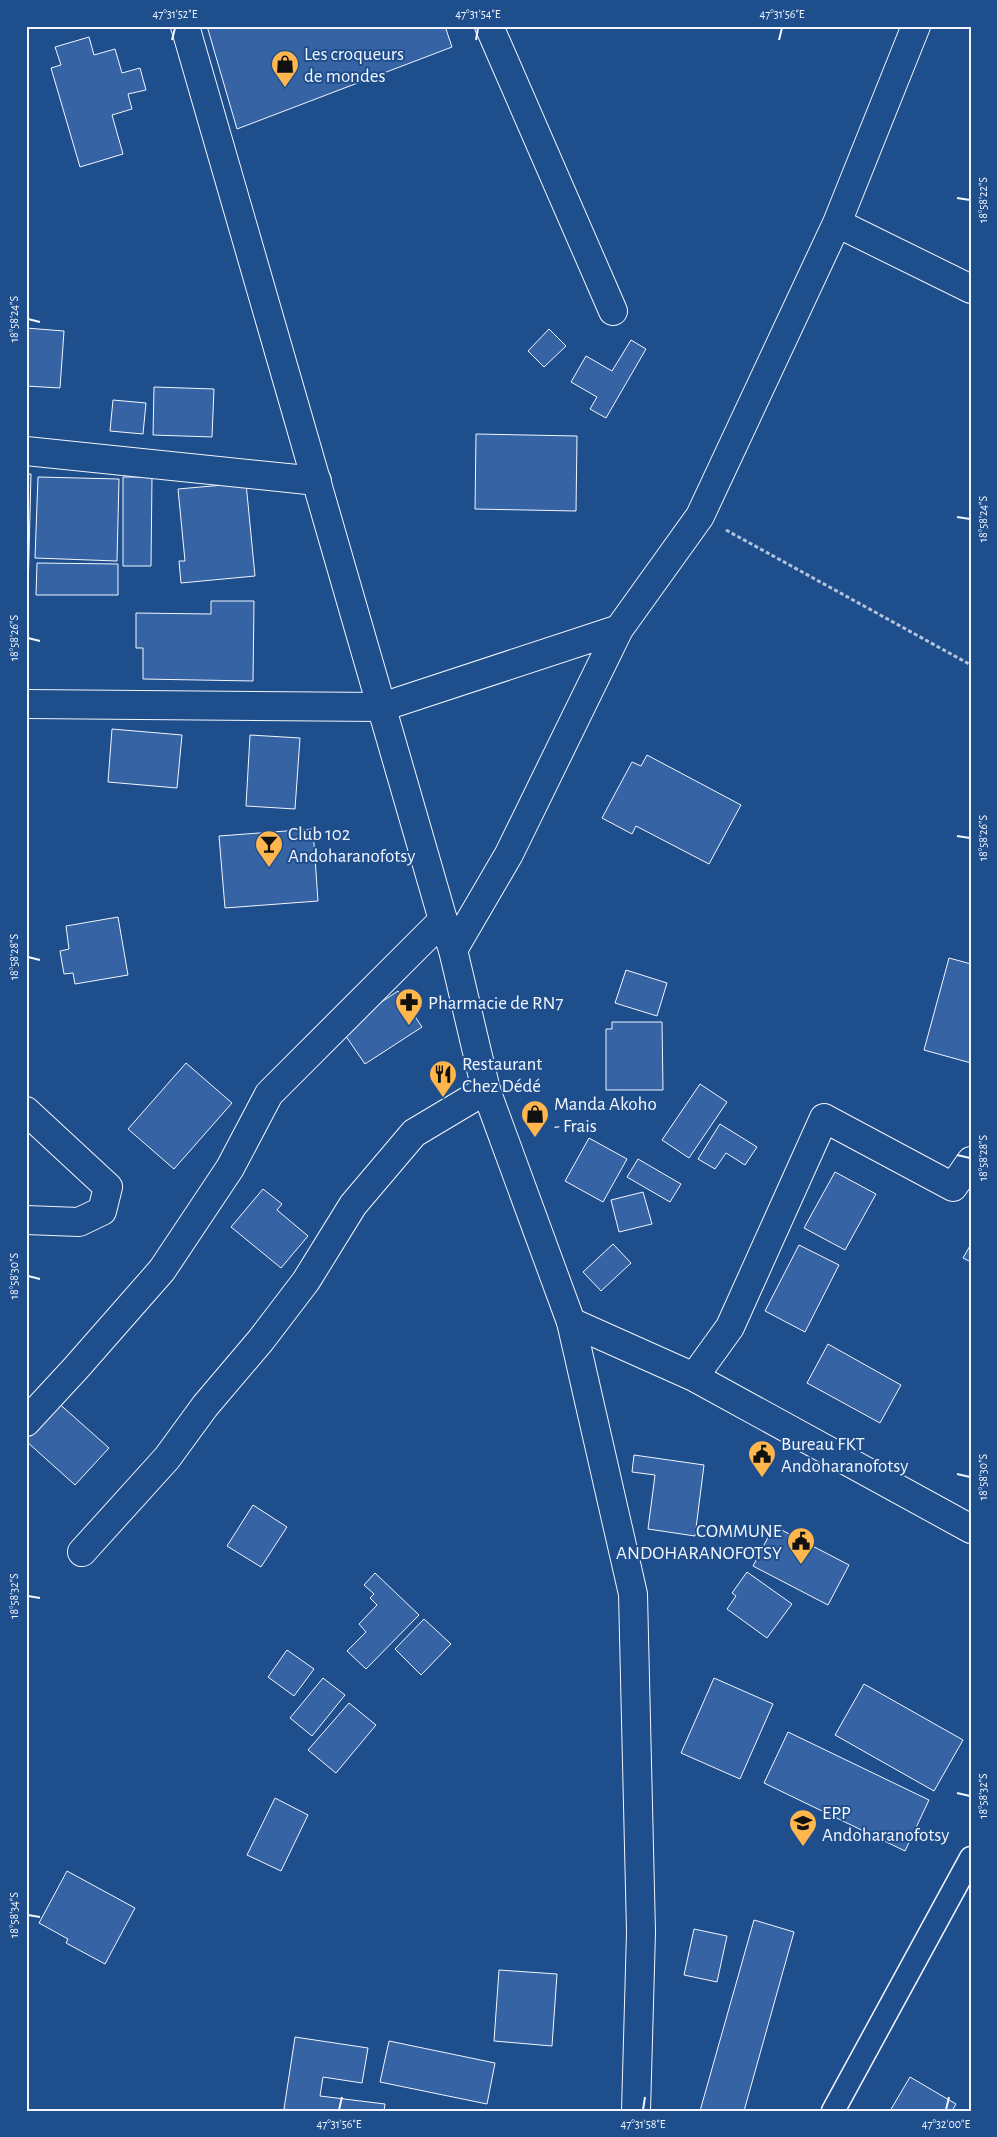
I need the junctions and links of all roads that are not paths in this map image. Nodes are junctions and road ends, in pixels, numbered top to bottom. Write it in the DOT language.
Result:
graph roads {
  1 [pos="185,26"];
  2 [pos="490,26"];
  3 [pos="916,26"];
  4 [pos="837,223"];
  5 [pos="971,289"];
  6 [pos="613,311"];
  7 [pos="26,451"];
  8 [pos="317,481"];
  9 [pos="619,629"];
  10 [pos="26,704"];
  11 [pos="382,707"];
  12 [pos="443,920"];
  13 [pos="453,950"];
  14 [pos="486,1090"];
  15 [pos="26,1111"];
  16 [pos="971,1161"];
  17 [pos="26,1220"];
  18 [pos="571,1322"];
  19 [pos="694,1377"];
  20 [pos="26,1422"];
  21 [pos="971,1529"];
  22 [pos="82,1552"];
  23 [pos="971,1858"];
  24 [pos="636,2111"];
  25 [pos="832,2111"];
  1 -- 8 [label="street"];
  2 -- 6 [label="street"];
  3 -- 4 [label="street"];
  4 -- 5 [label="street"];
  4 -- 9 [label="street"];
  7 -- 8 [label="street"];
  8 -- 11 [label="street"];
  9 -- 11 [label="street"];
  9 -- 13 [label="street"];
  10 -- 11 [label="street"];
  11 -- 12 [label="street"];
  12 -- 13 [label="street"];
  12 -- 20 [label="street"];
  13 -- 14 [label="street"];
  14 -- 18 [label="street"];
  14 -- 22 [label="street"];
  15 -- 17 [label="street"];
  16 -- 19 [label="street"];
  18 -- 19 [label="street"];
  18 -- 24 [label="street"];
  19 -- 21 [label="street"];
  23 -- 25 [label="street"];
}
